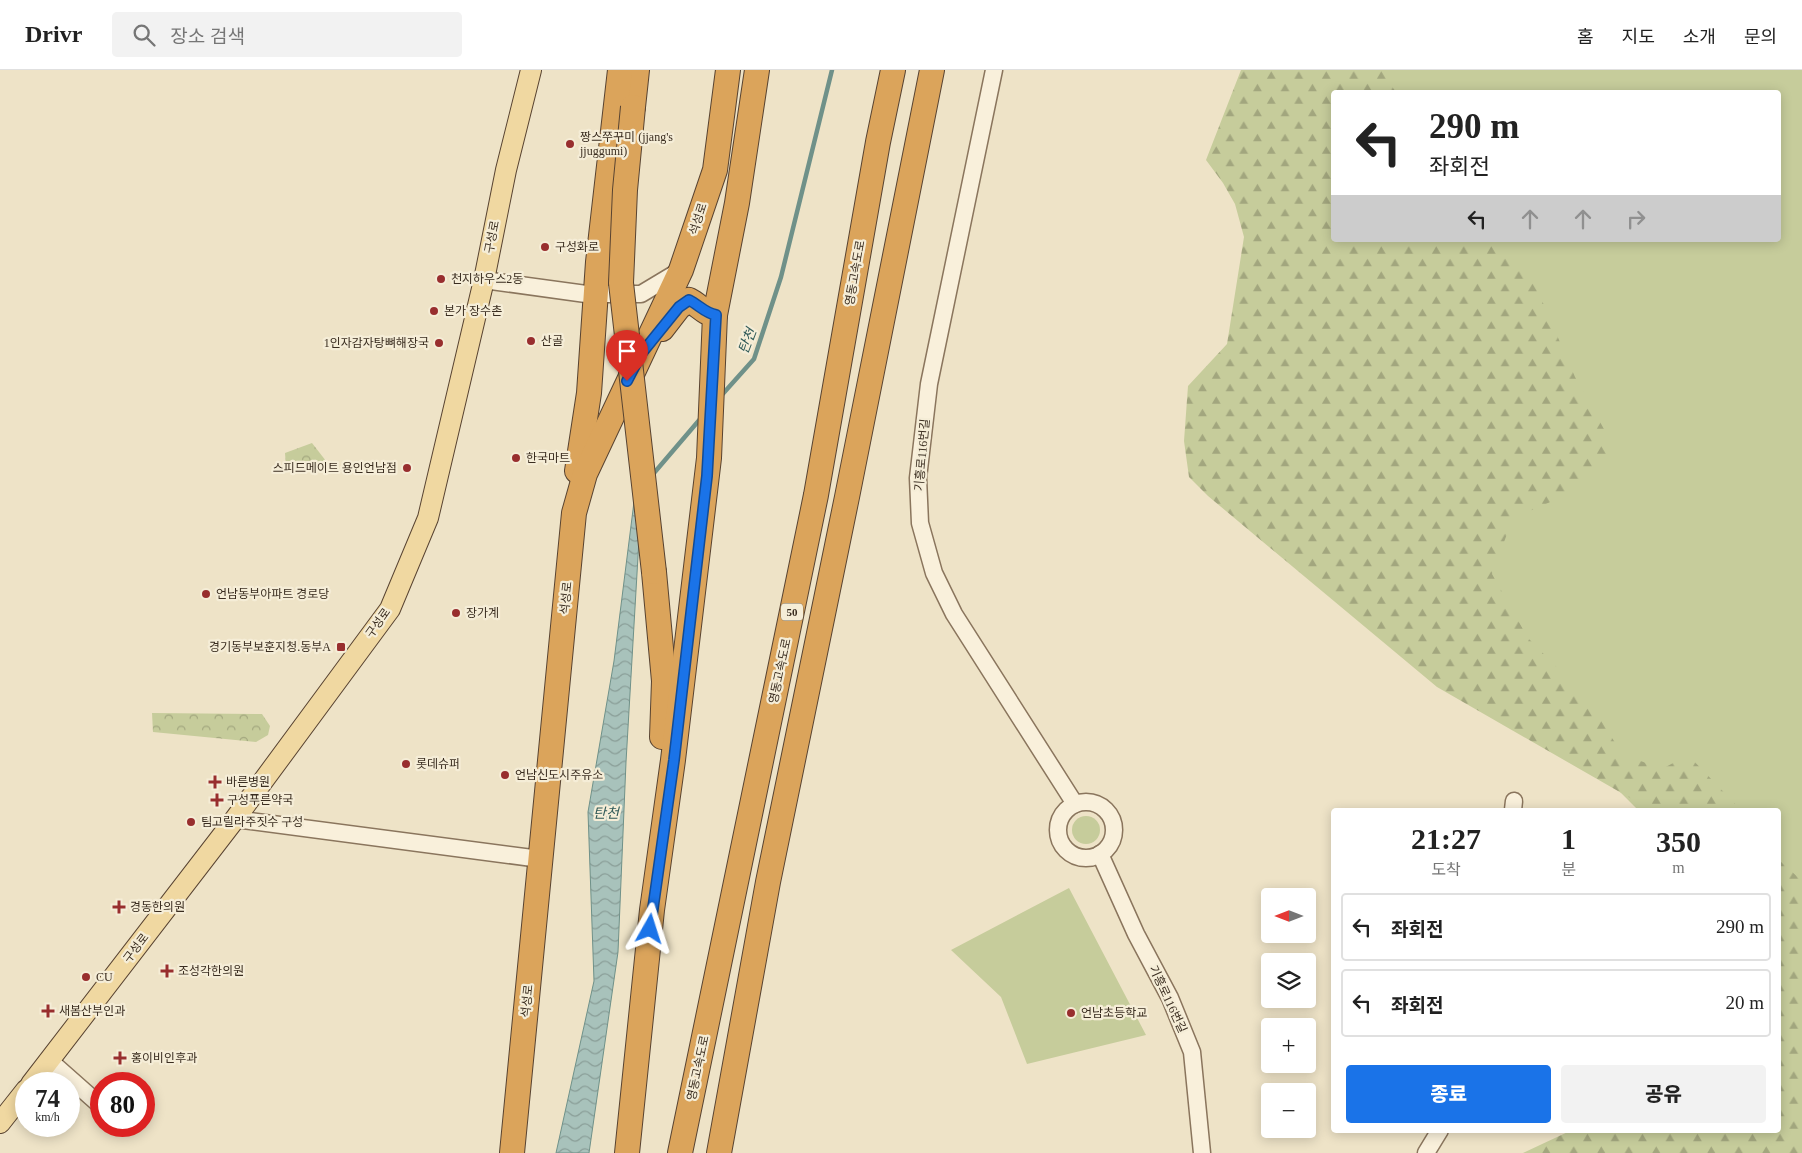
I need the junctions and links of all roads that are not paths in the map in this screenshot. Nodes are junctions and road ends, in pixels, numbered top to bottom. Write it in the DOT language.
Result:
graph roads {
  1 [pos="531,70"];
  2 [pos="620,70"];
  3 [pos="637,70"];
  4 [pos="728,70"];
  5 [pos="757,70"];
  6 [pos="893,70"];
  7 [pos="932,70"];
  8 [pos="994,70"];
  9 [pos="681,270"];
  10 [pos="484,280"];
  11 [pos="597,294"];
  12 [pos="716,315"];
  13 [pos="641,354"];
  14 [pos="574,513"];
  15 [pos="1076,804"];
  16 [pos="235,819"];
  17 [pos="1100,854"];
  18 [pos="540,859"];
  19 [pos="652,910"];
  20 [pos="49,1060"];
  21 [pos="40,1072"];
  22 [pos="90,1096"];
  23 [pos="15,1104"];
  24 [pos="0,1123"];
  25 [pos="1438,1133"];
  26 [pos="512,1153"];
  27 [pos="627,1153"];
  28 [pos="680,1153"];
  29 [pos="719,1153"];
  30 [pos="1202,1153"];
  31 [pos="1426,1153"];
  1 -- 10 [label="main road, 구성로"];
  2 -- 11 [label="highway"];
  3 -- 19 [label="highway, bridge"];
  4 -- 9 [label="highway, 석성로"];
  5 -- 12 [label="highway"];
  6 -- 28 [label="highway, 영동고속도로 / 50"];
  7 -- 29 [label="highway, 50"];
  8 -- 15 [label="street, 기흥로116번길"];
  9 -- 11 [label="street"];
  9 -- 13 [label="highway, 석성로"];
  10 -- 11 [label="street"];
  10 -- 16 [label="main road, 구성로"];
  11 -- 14 [label="highway"];
  12 -- 13 [label="highway"];
  12 -- 19 [label="highway"];
  13 -- 14 [label="highway, 석성로"];
  14 -- 18 [label="highway, 석성로"];
  15 -- 17 [label="street"];
  15 -- 17 [label="street"];
  16 -- 18 [label="street"];
  16 -- 20 [label="main road, 구성로"];
  17 -- 30 [label="street, 기흥로116번길"];
  18 -- 26 [label="highway, 석성로"];
  19 -- 27 [label="highway"];
  20 -- 21 [label="main road, 구성로"];
  20 -- 22 [label="street"];
  23 -- 24 [label="main road"];
  25 -- 31 [label="street"];
}
